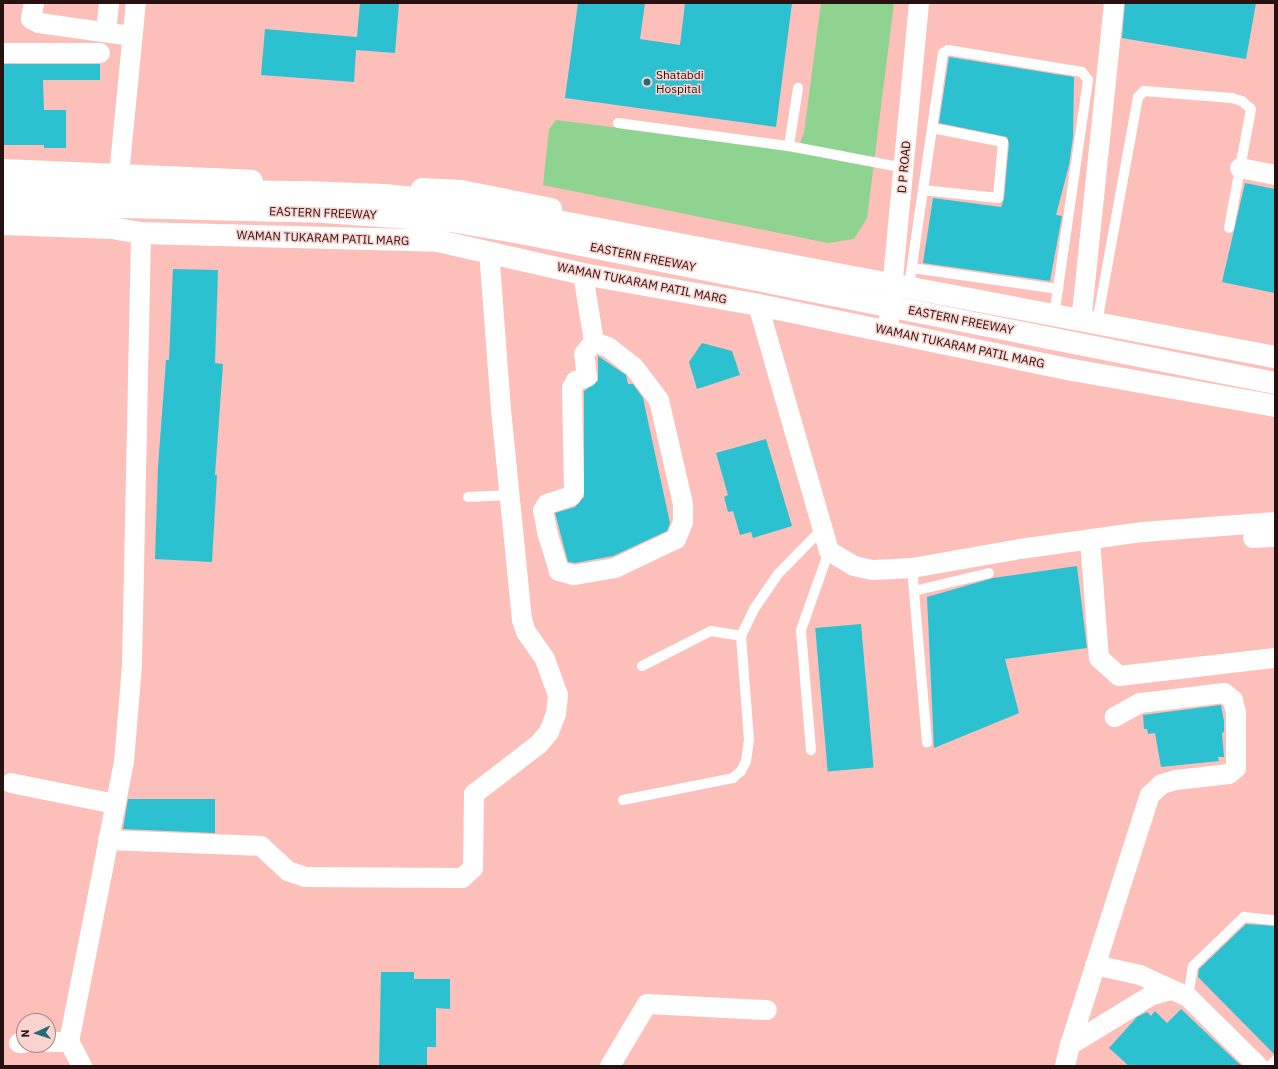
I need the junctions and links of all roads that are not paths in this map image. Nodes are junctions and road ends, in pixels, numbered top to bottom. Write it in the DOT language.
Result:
graph roads {
  1 [pos="34,3"];
  2 [pos="109,3"];
  3 [pos="136,3"];
  4 [pos="919,3"];
  5 [pos="1114,3"];
  6 [pos="106,32"];
  7 [pos="132,36"];
  8 [pos="3,53"];
  9 [pos="100,53"];
  10 [pos="798,88"];
  11 [pos="618,123"];
  12 [pos="932,128"];
  13 [pos="789,146"];
  14 [pos="904,168"];
  15 [pos="1240,168"];
  16 [pos="3,170"];
  17 [pos="119,175"];
  18 [pos="1275,175"];
  19 [pos="3,188"];
  20 [pos="923,190"];
  21 [pos="3,204"];
  22 [pos="3,224"];
  23 [pos="1229,228"];
  24 [pos="141,233"];
  25 [pos="489,251"];
  26 [pos="583,274"];
  27 [pos="906,274"];
  28 [pos="1056,298"];
  29 [pos="758,305"];
  30 [pos="1090,315"];
  31 [pos="1121,321"];
  32 [pos="888,331"];
  33 [pos="594,342"];
  34 [pos="1275,352"];
  35 [pos="1275,357"];
  36 [pos="1111,377"];
  37 [pos="1275,383"];
  38 [pos="1275,406"];
  39 [pos="510,495"];
  40 [pos="468,497"];
  41 [pos="1275,522"];
  42 [pos="822,529"];
  43 [pos="1275,537"];
  44 [pos="1253,538"];
  45 [pos="1090,539"];
  46 [pos="829,552"];
  47 [pos="912,568"];
  48 [pos="989,573"];
  49 [pos="914,591"];
  50 [pos="741,636"];
  51 [pos="1275,658"];
  52 [pos="642,666"];
  53 [pos="1115,717"];
  54 [pos="927,742"];
  55 [pos="811,750"];
  56 [pos="11,783"];
  57 [pos="623,800"];
  58 [pos="115,804"];
  59 [pos="108,840"];
  60 [pos="1275,920"];
  61 [pos="1095,965"];
  62 [pos="1179,993"];
  63 [pos="767,1010"];
  64 [pos="56,1042"];
  65 [pos="69,1042"];
  66 [pos="1070,1045"];
  67 [pos="1275,1061"];
  68 [pos="82,1066"];
  69 [pos="610,1066"];
  70 [pos="1066,1066"];
  71 [pos="1258,1066"];
  72 [pos="1270,1066"];
  1 -- 6 [label="street"];
  2 -- 6 [label="street"];
  3 -- 7 [label="street"];
  4 -- 14 [label="street, D P ROAD"];
  5 -- 30 [label="street"];
  6 -- 7 [label="street"];
  7 -- 17 [label="street"];
  8 -- 9 [label="street"];
  10 -- 13 [label="lane"];
  11 -- 13 [label="lane"];
  12 -- 20 [label="lane"];
  12 -- 20 [label="lane"];
  12 -- 28 [label="lane"];
  13 -- 14 [label="lane"];
  14 -- 27 [label="street, D P ROAD"];
  15 -- 18 [label="street"];
  15 -- 23 [label="lane"];
  15 -- 30 [label="lane"];
  16 -- 17 [label="main road"];
  17 -- 27 [label="main road"];
  19 -- 35 [label="main road, EASTERN FREEWAY"];
  20 -- 27 [label="lane"];
  21 -- 37 [label="main road, EASTERN FREEWAY"];
  22 -- 24 [label="main road, WAMAN TUKARAM PATIL MARG"];
  24 -- 25 [label="main road, WAMAN TUKARAM PATIL MARG"];
  24 -- 58 [label="street"];
  25 -- 26 [label="main road, WAMAN TUKARAM PATIL MARG"];
  25 -- 39 [label="street"];
  26 -- 29 [label="main road, WAMAN TUKARAM PATIL MARG"];
  26 -- 33 [label="street"];
  27 -- 28 [label="main road"];
  27 -- 32 [label="street, D P ROAD"];
  28 -- 30 [label="main road"];
  29 -- 32 [label="main road, WAMAN TUKARAM PATIL MARG"];
  29 -- 42 [label="street"];
  30 -- 31 [label="main road"];
  31 -- 34 [label="main road"];
  31 -- 36 [label="main road"];
  32 -- 36 [label="main road, WAMAN TUKARAM PATIL MARG"];
  33 -- 33 [label="street"];
  36 -- 38 [label="main road, WAMAN TUKARAM PATIL MARG"];
  39 -- 40 [label="lane"];
  39 -- 59 [label="street"];
  41 -- 45 [label="street"];
  42 -- 46 [label="street"];
  42 -- 50 [label="lane"];
  43 -- 44 [label="street"];
  45 -- 47 [label="street"];
  45 -- 51 [label="street"];
  46 -- 47 [label="street"];
  46 -- 55 [label="lane"];
  47 -- 49 [label="lane"];
  48 -- 49 [label="lane"];
  49 -- 54 [label="lane"];
  50 -- 52 [label="lane"];
  50 -- 57 [label="lane"];
  53 -- 61 [label="street"];
  56 -- 58 [label="street"];
  58 -- 59 [label="street"];
  59 -- 65 [label="street"];
  60 -- 62 [label="lane"];
  61 -- 62 [label="street"];
  61 -- 66 [label="street"];
  62 -- 66 [label="street"];
  62 -- 71 [label="street"];
  63 -- 69 [label="street"];
  64 -- 65 [label="street"];
  65 -- 68 [label="street"];
  66 -- 70 [label="street"];
  67 -- 72 [label="lane"];
}
